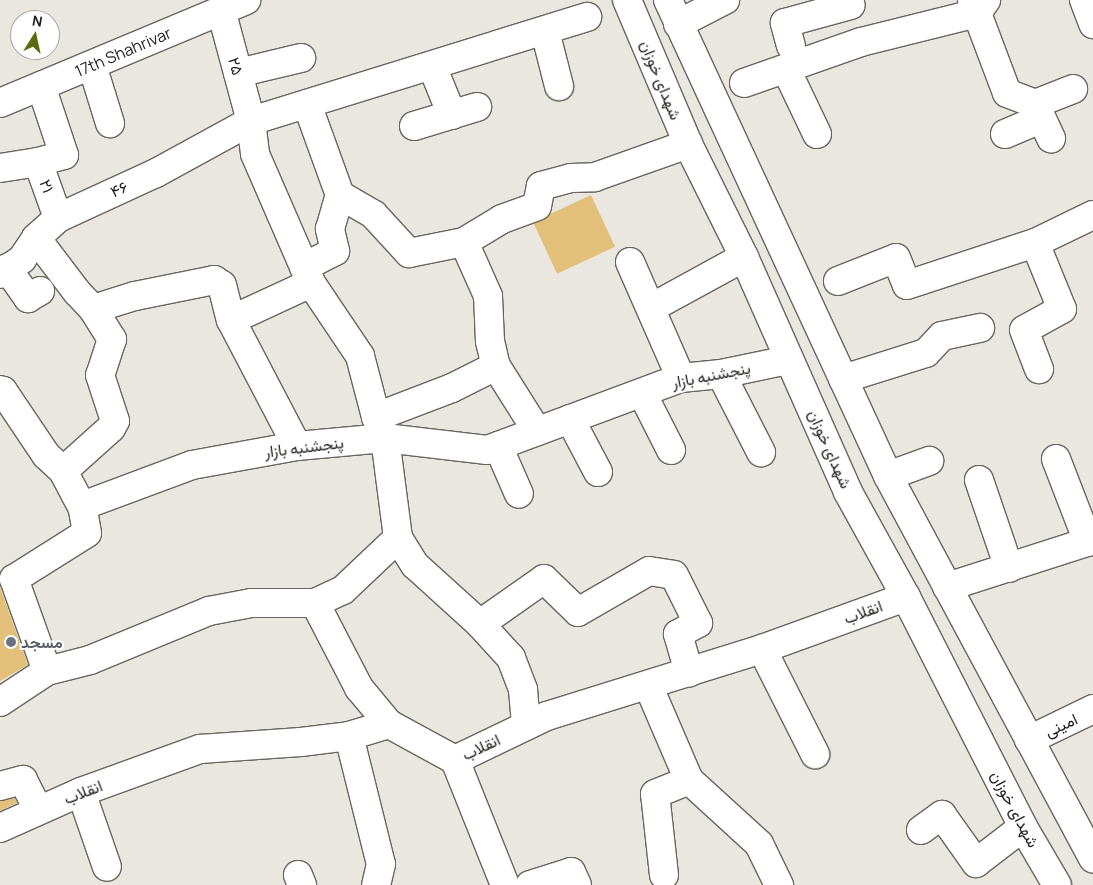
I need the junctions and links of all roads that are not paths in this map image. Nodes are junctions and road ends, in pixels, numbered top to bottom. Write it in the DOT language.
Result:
graph roads {
  1 [pos="246,0"];
  2 [pos="627,0"];
  3 [pos="725,0"];
  4 [pos="1084,0"];
  5 [pos="850,2"];
  6 [pos="978,4"];
  7 [pos="211,5"];
  8 [pos="673,12"];
  9 [pos="587,18"];
  10 [pos="1093,24"];
  11 [pos="545,31"];
  12 [pos="861,42"];
  13 [pos="301,58"];
  14 [pos="788,58"];
  15 [pos="92,64"];
  16 [pos="432,66"];
  17 [pos="238,73"];
  18 [pos="744,84"];
  19 [pos="0,85"];
  20 [pos="41,86"];
  21 [pos="559,86"];
  22 [pos="1073,89"];
  23 [pos="0,103"];
  24 [pos="307,104"];
  25 [pos="1042,121"];
  26 [pos="110,122"];
  27 [pos="251,122"];
  28 [pos="414,126"];
  29 [pos="816,134"];
  30 [pos="1005,134"];
  31 [pos="688,144"];
  32 [pos="38,162"];
  33 [pos="0,168"];
  34 [pos="340,195"];
  35 [pos="1093,215"];
  36 [pos="58,218"];
  37 [pos="36,238"];
  38 [pos="464,242"];
  39 [pos="1035,243"];
  40 [pos="744,257"];
  41 [pos="630,262"];
  42 [pos="3,271"];
  43 [pos="307,275"];
  44 [pos="838,281"];
  45 [pos="40,291"];
  46 [pos="650,308"];
  47 [pos="93,309"];
  48 [pos="230,320"];
  49 [pos="980,328"];
  50 [pos="788,360"];
  51 [pos="496,366"];
  52 [pos="1038,369"];
  53 [pos="721,374"];
  54 [pos="681,378"];
  55 [pos="843,379"];
  56 [pos="0,390"];
  57 [pos="642,393"];
  58 [pos="570,419"];
  59 [pos="381,428"];
  60 [pos="537,431"];
  61 [pos="296,446"];
  62 [pos="498,446"];
  63 [pos="670,450"];
  64 [pos="761,452"];
  65 [pos="1056,459"];
  66 [pos="929,462"];
  67 [pos="63,471"];
  68 [pos="598,472"];
  69 [pos="888,476"];
  70 [pos="979,480"];
  71 [pos="519,494"];
  72 [pos="82,506"];
  73 [pos="398,538"];
  74 [pos="1091,541"];
  75 [pos="1010,568"];
  76 [pos="947,587"];
  77 [pos="906,597"];
  78 [pos="314,604"];
  79 [pos="480,624"];
  80 [pos="762,649"];
  81 [pos="47,671"];
  82 [pos="689,672"];
  83 [pos="648,685"];
  84 [pos="0,702"];
  85 [pos="1093,710"];
  86 [pos="389,724"];
  87 [pos="526,726"];
  88 [pos="349,736"];
  89 [pos="1029,740"];
  90 [pos="815,754"];
  91 [pos="455,760"];
  92 [pos="689,780"];
  93 [pos="0,786"];
  94 [pos="81,792"];
  95 [pos="38,810"];
  96 [pos="1085,826"];
  97 [pos="1023,827"];
  98 [pos="0,828"];
  99 [pos="921,830"];
  100 [pos="1093,858"];
  101 [pos="108,867"];
  102 [pos="664,876"];
  103 [pos="376,885"];
  104 [pos="505,885"];
  105 [pos="530,885"];
  106 [pos="577,885"];
  107 [pos="779,885"];
  108 [pos="1057,885"];
  1 -- 7 [label="street, 17th Shahrivar"];
  2 -- 31 [label="street, شهدای خوزان"];
  3 -- 8 [label="street"];
  4 -- 10 [label="street"];
  5 -- 12 [label="street"];
  5 -- 14 [label="street"];
  6 -- 12 [label="street"];
  6 -- 25 [label="street"];
  7 -- 15 [label="street, 17th Shahrivar"];
  7 -- 17 [label="street, ۲۵"];
  7 -- 19 [label="street, 17th Shahrivar"];
  8 -- 55 [label="street"];
  9 -- 11 [label="street, ۴۶"];
  11 -- 16 [label="street, ۴۶"];
  11 -- 21 [label="street"];
  12 -- 14 [label="street"];
  13 -- 17 [label="street"];
  14 -- 18 [label="street"];
  14 -- 29 [label="street"];
  15 -- 20 [label="street, 17th Shahrivar"];
  15 -- 26 [label="street"];
  16 -- 24 [label="street, ۴۶"];
  16 -- 28 [label="street"];
  17 -- 27 [label="street, ۲۵"];
  20 -- 23 [label="street, 17th Shahrivar"];
  20 -- 32 [label="street"];
  22 -- 25 [label="street"];
  24 -- 27 [label="street, ۴۶"];
  24 -- 34 [label="street"];
  25 -- 30 [label="street"];
  27 -- 36 [label="street, ۴۶"];
  27 -- 43 [label="street, ۲۵"];
  31 -- 38 [label="street"];
  31 -- 40 [label="street, شهدای خوزان"];
  32 -- 33 [label="street, ۲۱"];
  32 -- 36 [label="street, ۲۱"];
  34 -- 38 [label="street"];
  34 -- 43 [label="street"];
  35 -- 39 [label="street"];
  36 -- 37 [label="street, ۴۶"];
  37 -- 42 [label="street, ۴۶"];
  37 -- 47 [label="street"];
  38 -- 51 [label="street"];
  39 -- 44 [label="street"];
  39 -- 52 [label="street"];
  40 -- 46 [label="street"];
  40 -- 50 [label="street, شهدای خوزان"];
  41 -- 46 [label="street"];
  42 -- 45 [label="street"];
  43 -- 48 [label="street"];
  43 -- 59 [label="street, ۲۵"];
  46 -- 54 [label="street"];
  47 -- 48 [label="street"];
  47 -- 67 [label="street"];
  48 -- 61 [label="street"];
  49 -- 55 [label="street"];
  50 -- 53 [label="street, پنجشنبه بازار"];
  50 -- 77 [label="street, شهدای خوزان"];
  51 -- 59 [label="street"];
  51 -- 60 [label="street"];
  53 -- 54 [label="street, پنجشنبه بازار"];
  53 -- 64 [label="street"];
  54 -- 57 [label="street, پنجشنبه بازار"];
  55 -- 69 [label="street"];
  56 -- 67 [label="street"];
  57 -- 58 [label="street, پنجشنبه بازار"];
  57 -- 63 [label="street"];
  58 -- 60 [label="street, پنجشنبه بازار"];
  58 -- 68 [label="street"];
  59 -- 61 [label="street, پنجشنبه بازار"];
  59 -- 62 [label="street, پنجشنبه بازار"];
  59 -- 73 [label="street, ۲۵"];
  60 -- 62 [label="street, پنجشنبه بازار"];
  61 -- 72 [label="street, پنجشنبه بازار"];
  62 -- 71 [label="street"];
  65 -- 74 [label="street"];
  66 -- 69 [label="street"];
  67 -- 72 [label="street"];
  69 -- 76 [label="street"];
  70 -- 75 [label="street"];
  72 -- 81 [label="street"];
  73 -- 78 [label="street"];
  73 -- 79 [label="street"];
  74 -- 75 [label="street"];
  75 -- 76 [label="street"];
  76 -- 89 [label="street"];
  77 -- 80 [label="street, انقلاب"];
  77 -- 97 [label="street, شهدای خوزان"];
  78 -- 81 [label="street"];
  78 -- 86 [label="street"];
  79 -- 82 [label="street"];
  79 -- 87 [label="street"];
  80 -- 82 [label="street, انقلاب"];
  80 -- 90 [label="street"];
  81 -- 84 [label="street"];
  82 -- 83 [label="street, انقلاب"];
  83 -- 87 [label="street, انقلاب"];
  83 -- 92 [label="street"];
  85 -- 89 [label="street, امینی"];
  86 -- 88 [label="street, انقلاب"];
  86 -- 91 [label="street, انقلاب"];
  87 -- 91 [label="street, انقلاب"];
  88 -- 94 [label="street, انقلاب"];
  88 -- 103 [label="street"];
  89 -- 96 [label="street"];
  91 -- 104 [label="street"];
  92 -- 102 [label="street"];
  92 -- 107 [label="street"];
  93 -- 95 [label="street"];
  94 -- 95 [label="street, انقلاب"];
  94 -- 101 [label="street"];
  95 -- 98 [label="street, انقلاب"];
  96 -- 100 [label="street"];
  97 -- 99 [label="street"];
  97 -- 108 [label="street, شهدای خوزان"];
  105 -- 106 [label="street"];
}
